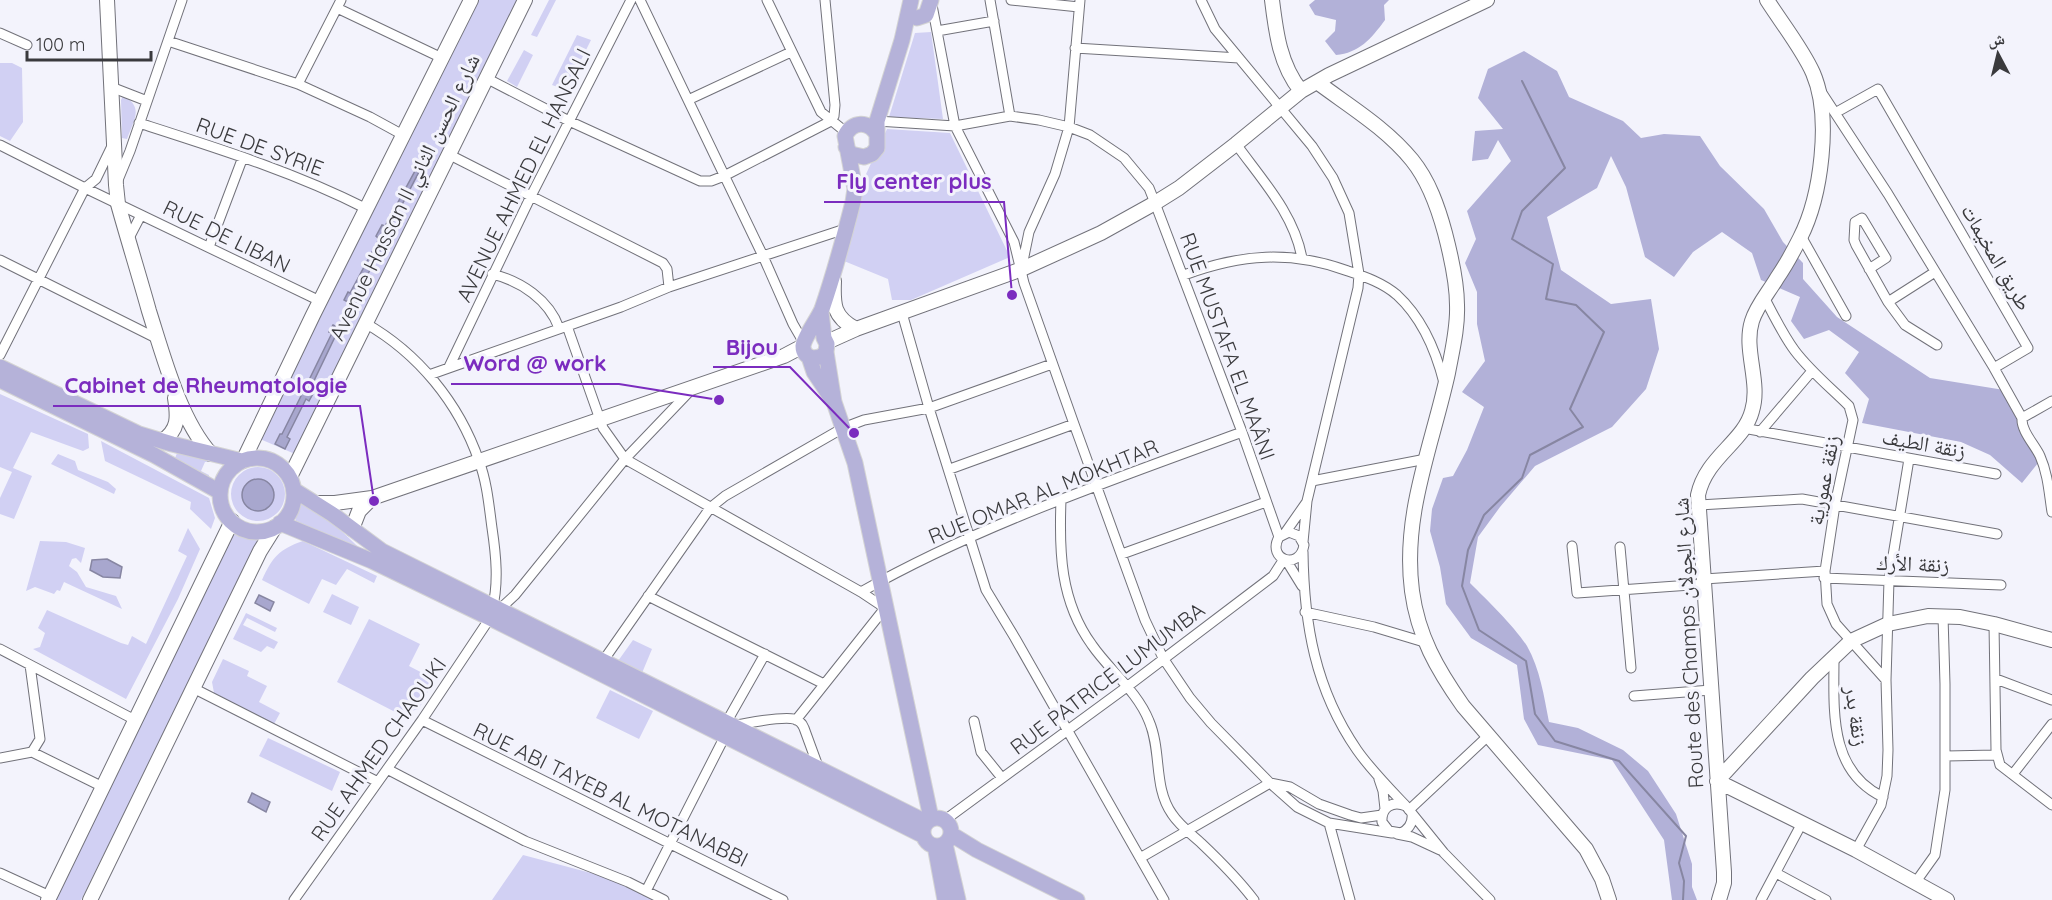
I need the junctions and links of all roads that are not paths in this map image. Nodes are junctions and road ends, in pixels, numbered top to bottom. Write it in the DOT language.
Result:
graph roads {
  1 [pos="107,0"];
  2 [pos="182,0"];
  3 [pos="471,0"];
  4 [pos="525,0"];
  5 [pos="631,0"];
  6 [pos="640,0"];
  7 [pos="767,0"];
  8 [pos="825,0"];
  9 [pos="990,0"];
  10 [pos="1011,0"];
  11 [pos="1201,0"];
  12 [pos="1272,0"];
  13 [pos="1488,0"];
  14 [pos="1767,0"];
  15 [pos="931,2"];
  16 [pos="1079,3"];
  17 [pos="339,4"];
  18 [pos="915,11"];
  19 [pos="994,21"];
  20 [pos="937,31"];
  21 [pos="0,33"];
  22 [pos="168,41"];
  23 [pos="27,45"];
  24 [pos="1075,48"];
  25 [pos="791,52"];
  26 [pos="442,58"];
  27 [pos="1239,58"];
  28 [pos="486,78"];
  29 [pos="1317,82"];
  30 [pos="298,84"];
  31 [pos="1817,86"];
  32 [pos="111,87"];
  33 [pos="1301,91"];
  34 [pos="688,100"];
  35 [pos="147,101"];
  36 [pos="1281,108"];
  37 [pos="1835,113"];
  38 [pos="1010,116"];
  39 [pos="569,121"];
  40 [pos="831,121"];
  41 [pos="139,123"];
  42 [pos="955,126"];
  43 [pos="875,127"];
  44 [pos="1069,127"];
  45 [pos="403,135"];
  46 [pos="846,140"];
  47 [pos="114,143"];
  48 [pos="0,144"];
  49 [pos="1236,144"];
  50 [pos="875,151"];
  51 [pos="448,154"];
  52 [pos="243,157"];
  53 [pos="724,176"];
  54 [pos="116,185"];
  55 [pos="85,188"];
  56 [pos="855,189"];
  57 [pos="531,196"];
  58 [pos="1155,203"];
  59 [pos="118,204"];
  60 [pos="367,209"];
  61 [pos="141,215"];
  62 [pos="845,229"];
  63 [pos="1801,236"];
  64 [pos="128,240"];
  65 [pos="209,247"];
  66 [pos="763,256"];
  67 [pos="1302,258"];
  68 [pos="0,260"];
  69 [pos="834,269"];
  70 [pos="1022,269"];
  71 [pos="1869,269"];
  72 [pos="1935,273"];
  73 [pos="492,274"];
  74 [pos="1359,274"];
  75 [pos="1184,275"];
  76 [pos="38,279"];
  77 [pos="669,287"];
  78 [pos="1764,297"];
  79 [pos="320,301"];
  80 [pos="1888,302"];
  81 [pos="820,312"];
  82 [pos="902,312"];
  83 [pos="1846,316"];
  84 [pos="365,323"];
  85 [pos="563,327"];
  86 [pos="856,329"];
  87 [pos="158,339"];
  88 [pos="826,344"];
  89 [pos="1937,345"];
  90 [pos="806,347"];
  91 [pos="0,355"];
  92 [pos="1052,364"];
  93 [pos="0,367"];
  94 [pos="449,367"];
  95 [pos="1994,368"];
  96 [pos="1812,371"];
  97 [pos="429,375"];
  98 [pos="0,380"];
  99 [pos="173,384"];
  100 [pos="1445,385"];
  101 [pos="695,386"];
  102 [pos="2052,401"];
  103 [pos="834,402"];
  104 [pos="929,408"];
  105 [pos="2022,418"];
  106 [pos="599,419"];
  107 [pos="1074,424"];
  108 [pos="843,428"];
  109 [pos="1743,428"];
  110 [pos="1242,432"];
  111 [pos="1760,432"];
  112 [pos="162,441"];
  113 [pos="1847,448"];
  114 [pos="211,454"];
  115 [pos="625,459"];
  116 [pos="1426,459"];
  117 [pos="1909,459"];
  118 [pos="479,460"];
  119 [pos="243,461"];
  120 [pos="950,469"];
  121 [pos="1995,474"];
  122 [pos="1312,481"];
  123 [pos="292,484"];
  124 [pos="1096,486"];
  125 [pos="220,492"];
  126 [pos="372,498"];
  127 [pos="1061,500"];
  128 [pos="1308,501"];
  129 [pos="1266,502"];
  130 [pos="316,503"];
  131 [pos="1699,505"];
  132 [pos="1835,506"];
  133 [pos="710,508"];
  134 [pos="2052,512"];
  135 [pos="1899,518"];
  136 [pos="232,522"];
  137 [pos="277,525"];
  138 [pos="352,529"];
  139 [pos="1997,534"];
  140 [pos="1282,535"];
  141 [pos="969,538"];
  142 [pos="1572,546"];
  143 [pos="1303,547"];
  144 [pos="1620,547"];
  145 [pos="1122,554"];
  146 [pos="1285,559"];
  147 [pos="1825,574"];
  148 [pos="1889,579"];
  149 [pos="1705,581"];
  150 [pos="879,582"];
  151 [pos="2001,585"];
  152 [pos="1303,589"];
  153 [pos="1623,589"];
  154 [pos="861,592"];
  155 [pos="648,596"];
  156 [pos="885,608"];
  157 [pos="494,611"];
  158 [pos="1305,612"];
  159 [pos="1942,616"];
  160 [pos="1888,624"];
  161 [pos="1994,624"];
  162 [pos="2052,640"];
  163 [pos="1851,641"];
  164 [pos="1424,642"];
  165 [pos="0,650"];
  166 [pos="765,654"];
  167 [pos="1834,657"];
  168 [pos="1163,658"];
  169 [pos="603,661"];
  170 [pos="30,665"];
  171 [pos="1631,669"];
  172 [pos="1996,679"];
  173 [pos="1886,680"];
  174 [pos="824,684"];
  175 [pos="1128,686"];
  176 [pos="193,688"];
  177 [pos="1711,690"];
  178 [pos="1634,696"];
  179 [pos="2052,700"];
  180 [pos="135,720"];
  181 [pos="422,720"];
  182 [pos="796,720"];
  183 [pos="974,721"];
  184 [pos="2052,724"];
  185 [pos="728,728"];
  186 [pos="1067,730"];
  187 [pos="1488,736"];
  188 [pos="32,753"];
  189 [pos="1996,755"];
  190 [pos="1946,756"];
  191 [pos="0,758"];
  192 [pos="387,769"];
  193 [pos="819,769"];
  194 [pos="1375,771"];
  195 [pos="2013,774"];
  196 [pos="1002,778"];
  197 [pos="1717,781"];
  198 [pos="378,782"];
  199 [pos="1270,783"];
  200 [pos="102,788"];
  201 [pos="1883,797"];
  202 [pos="2052,805"];
  203 [pos="1409,810"];
  204 [pos="1383,812"];
  205 [pos="1329,823"];
  206 [pos="1802,823"];
  207 [pos="1188,831"];
  208 [pos="938,833"];
  209 [pos="1394,833"];
  210 [pos="670,844"];
  211 [pos="1856,850"];
  212 [pos="1444,853"];
  213 [pos="1140,858"];
  214 [pos="0,873"];
  215 [pos="1776,873"];
  216 [pos="1915,883"];
  217 [pos="646,891"];
  218 [pos="49,898"];
  219 [pos="90,900"];
  220 [pos="294,900"];
  221 [pos="664,900"];
  222 [pos="783,900"];
  223 [pos="945,900"];
  224 [pos="958,900"];
  225 [pos="1057,900"];
  226 [pos="1077,900"];
  227 [pos="1164,900"];
  228 [pos="1254,900"];
  229 [pos="1350,900"];
  230 [pos="1491,900"];
  231 [pos="1609,900"];
  232 [pos="1719,900"];
  233 [pos="1761,900"];
  234 [pos="1826,900"];
  235 [pos="1947,900"];
  1 -- 32 [label="street"];
  2 -- 22 [label="street"];
  3 -- 26 [label="street, Avenue Hassan II شارع الحسن الثاني"];
  4 -- 28 [label="street, Avenue Hassan II شارع الحسن الثاني"];
  5 -- 39 [label="street, AVENUE AHMED EL HANSALI"];
  6 -- 34 [label="street"];
  7 -- 25 [label="street"];
  8 -- 40 [label="street"];
  9 -- 19 [label="street"];
  10 -- 16 [label="street"];
  11 -- 27 [label="street"];
  12 -- 33 [label="street"];
  13 -- 29 [label="street"];
  14 -- 31 [label="street, Route des Champs شارع الجولان"];
  15 -- 18 [label="main road"];
  15 -- 20 [label="street"];
  16 -- 24 [label="street"];
  17 -- 26 [label="street"];
  17 -- 30 [label="street"];
  18 -- 20 [label="street"];
  18 -- 43 [label="main road"];
  19 -- 20 [label="street"];
  19 -- 38 [label="street"];
  20 -- 42 [label="street"];
  21 -- 23 [label="street"];
  22 -- 30 [label="street"];
  22 -- 35 [label="street"];
  24 -- 27 [label="street"];
  24 -- 44 [label="street"];
  25 -- 34 [label="street"];
  25 -- 40 [label="street"];
  26 -- 45 [label="street, Avenue Hassan II شارع الحسن الثاني"];
  27 -- 36 [label="street"];
  28 -- 39 [label="street"];
  28 -- 51 [label="street, Avenue Hassan II شارع الحسن الثاني"];
  29 -- 33 [label="street"];
  29 -- 100 [label="street"];
  30 -- 45 [label="street"];
  31 -- 37 [label="street"];
  31 -- 63 [label="street, Route des Champs شارع الجولان"];
  32 -- 35 [label="street"];
  32 -- 47 [label="street"];
  33 -- 36 [label="street"];
  34 -- 53 [label="street"];
  35 -- 41 [label="street"];
  36 -- 49 [label="street"];
  36 -- 74 [label="street"];
  37 -- 72 [label="street"];
  37 -- 95 [label="street, طريق المخيمات"];
  38 -- 42 [label="street, RUE MUSTAFA EL MAÂNI"];
  38 -- 44 [label="street, RUE MUSTAFA EL MAÂNI"];
  39 -- 53 [label="street"];
  39 -- 57 [label="street, AVENUE AHMED EL HANSALI"];
  40 -- 46 [label="street"];
  40 -- 53 [label="street"];
  41 -- 52 [label="street, RUE DE SYRIE"];
  41 -- 54 [label="street"];
  42 -- 43 [label="street, RUE MUSTAFA EL MAÂNI"];
  42 -- 70 [label="street"];
  43 -- 46 [label="main road"];
  43 -- 50 [label="main road"];
  44 -- 58 [label="street, RUE MUSTAFA EL MAÂNI"];
  44 -- 70 [label="street"];
  45 -- 60 [label="street, Avenue Hassan II شارع الحسن الثاني"];
  46 -- 50 [label="main road"];
  46 -- 56 [label="main road"];
  47 -- 54 [label="street"];
  47 -- 55 [label="street"];
  48 -- 55 [label="street, RUE DE LIBAN"];
  49 -- 58 [label="street"];
  49 -- 67 [label="street"];
  50 -- 56 [label="main road"];
  51 -- 57 [label="street"];
  51 -- 84 [label="street, Avenue Hassan II شارع الحسن الثاني"];
  52 -- 60 [label="street, RUE DE SYRIE"];
  52 -- 65 [label="street"];
  53 -- 66 [label="street"];
  54 -- 59 [label="street"];
  55 -- 59 [label="street, RUE DE LIBAN"];
  55 -- 76 [label="street"];
  56 -- 62 [label="main road"];
  57 -- 73 [label="street, AVENUE AHMED EL HANSALI"];
  57 -- 77 [label="street"];
  58 -- 70 [label="street"];
  58 -- 75 [label="street, RUE MUSTAFA EL MAÂNI"];
  59 -- 61 [label="street, RUE DE LIBAN"];
  59 -- 64 [label="street"];
  60 -- 79 [label="street, Avenue Hassan II شارع الحسن الثاني"];
  61 -- 64 [label="street"];
  61 -- 65 [label="street, RUE DE LIBAN"];
  62 -- 66 [label="street"];
  62 -- 69 [label="main road"];
  63 -- 78 [label="street, Route des Champs شارع الجولان"];
  63 -- 83 [label="street"];
  64 -- 87 [label="street"];
  65 -- 79 [label="street, RUE DE LIBAN"];
  66 -- 77 [label="street"];
  66 -- 90 [label="street"];
  67 -- 74 [label="street"];
  67 -- 75 [label="street"];
  68 -- 76 [label="street"];
  69 -- 81 [label="main road"];
  69 -- 86 [label="street"];
  70 -- 82 [label="street"];
  70 -- 92 [label="street"];
  71 -- 71 [label="street"];
  71 -- 80 [label="street"];
  72 -- 80 [label="street"];
  72 -- 95 [label="street"];
  73 -- 85 [label="street"];
  73 -- 94 [label="street, AVENUE AHMED EL HANSALI"];
  74 -- 100 [label="street"];
  74 -- 122 [label="street"];
  75 -- 110 [label="street, RUE MUSTAFA EL MAÂNI"];
  76 -- 87 [label="street"];
  76 -- 91 [label="street"];
  77 -- 85 [label="street"];
  78 -- 96 [label="street, زنقة عمورية"];
  78 -- 109 [label="street, Route des Champs شارع الجولان"];
  79 -- 119 [label="street, Avenue Hassan II شارع الحسن الثاني"];
  80 -- 89 [label="street"];
  81 -- 88 [label="main road"];
  81 -- 90 [label="main road"];
  82 -- 86 [label="street"];
  82 -- 104 [label="street"];
  84 -- 97 [label="street"];
  84 -- 123 [label="street, Avenue Hassan II شارع الحسن الثاني"];
  85 -- 94 [label="street"];
  85 -- 106 [label="street"];
  86 -- 88 [label="street"];
  87 -- 99 [label="street"];
  88 -- 90 [label="main road"];
  88 -- 90 [label="main road"];
  88 -- 103 [label="main road"];
  90 -- 101 [label="street"];
  90 -- 103 [label="main road"];
  92 -- 104 [label="street"];
  92 -- 107 [label="street"];
  93 -- 112 [label="main road"];
  94 -- 97 [label="street"];
  95 -- 105 [label="street"];
  96 -- 111 [label="street"];
  96 -- 113 [label="street, زنقة عمورية"];
  97 -- 118 [label="street"];
  98 -- 125 [label="main road"];
  99 -- 112 [label="street"];
  99 -- 114 [label="street"];
  100 -- 116 [label="street"];
  101 -- 106 [label="street"];
  101 -- 115 [label="street, RUE AHMED CHAOUKI"];
  102 -- 105 [label="street"];
  103 -- 108 [label="main road"];
  104 -- 108 [label="street"];
  104 -- 120 [label="street"];
  105 -- 134 [label="street"];
  106 -- 115 [label="street"];
  106 -- 118 [label="street"];
  107 -- 120 [label="street"];
  107 -- 124 [label="street"];
  108 -- 133 [label="street"];
  108 -- 150 [label="main road"];
  109 -- 111 [label="street, زنقة الطيف"];
  109 -- 131 [label="street, Route des Champs شارع الجولان"];
  110 -- 124 [label="street, RUE OMAR AL MOKHTAR"];
  110 -- 129 [label="street, RUE MUSTAFA EL MAÂNI"];
  111 -- 113 [label="street, زنقة الطيف"];
  112 -- 114 [label="main road"];
  113 -- 117 [label="street, زنقة الطيف"];
  113 -- 132 [label="street, زنقة عمورية"];
  114 -- 119 [label="main road"];
  115 -- 133 [label="street"];
  115 -- 157 [label="street, RUE AHMED CHAOUKI"];
  116 -- 122 [label="street"];
  116 -- 164 [label="street"];
  117 -- 121 [label="street, زنقة الطيف"];
  117 -- 135 [label="street"];
  118 -- 126 [label="street"];
  118 -- 157 [label="street"];
  119 -- 123 [label="main road"];
  119 -- 125 [label="main road"];
  120 -- 141 [label="street"];
  122 -- 128 [label="street"];
  123 -- 130 [label="main road"];
  123 -- 137 [label="main road"];
  124 -- 127 [label="street, RUE OMAR AL MOKHTAR"];
  124 -- 145 [label="street"];
  125 -- 136 [label="main road"];
  126 -- 130 [label="street"];
  126 -- 138 [label="street"];
  127 -- 141 [label="street, RUE OMAR AL MOKHTAR"];
  127 -- 175 [label="street"];
  128 -- 140 [label="street"];
  128 -- 143 [label="street"];
  129 -- 140 [label="street, RUE MUSTAFA EL MAÂNI"];
  129 -- 145 [label="street"];
  130 -- 138 [label="main road"];
  131 -- 132 [label="street"];
  131 -- 149 [label="street, Route des Champs شارع الجولان"];
  132 -- 135 [label="street"];
  132 -- 147 [label="street, زنقة عمورية"];
  133 -- 154 [label="street"];
  133 -- 155 [label="street"];
  135 -- 139 [label="street"];
  135 -- 148 [label="street"];
  136 -- 137 [label="main road"];
  136 -- 180 [label="street"];
  137 -- 157 [label="main road"];
  137 -- 176 [label="street"];
  138 -- 157 [label="main road"];
  140 -- 143 [label="street"];
  140 -- 146 [label="street"];
  141 -- 150 [label="street, RUE OMAR AL MOKHTAR"];
  141 -- 186 [label="street"];
  142 -- 153 [label="street, زنقة الأرك"];
  143 -- 146 [label="street"];
  143 -- 152 [label="street"];
  144 -- 153 [label="street"];
  145 -- 168 [label="street"];
  146 -- 152 [label="street"];
  146 -- 168 [label="street, RUE PATRICE LUMUMBA"];
  147 -- 148 [label="street, زنقة الأرك"];
  147 -- 149 [label="street, زنقة الأرك"];
  147 -- 163 [label="street, زنقة عمورية"];
  148 -- 151 [label="street, زنقة الأرك"];
  148 -- 160 [label="street"];
  149 -- 153 [label="street, زنقة الأرك"];
  149 -- 177 [label="street, Route des Champs شارع الجولان"];
  150 -- 154 [label="street, RUE OMAR AL MOKHTAR"];
  150 -- 156 [label="main road"];
  152 -- 158 [label="street"];
  153 -- 171 [label="street"];
  154 -- 156 [label="street"];
  155 -- 166 [label="street"];
  155 -- 169 [label="street"];
  156 -- 174 [label="street"];
  156 -- 208 [label="main road"];
  157 -- 169 [label="main road"];
  157 -- 181 [label="street, RUE AHMED CHAOUKI"];
  157 -- 185 [label="main road"];
  158 -- 164 [label="street"];
  158 -- 194 [label="street"];
  159 -- 160 [label="street"];
  159 -- 161 [label="street"];
  159 -- 190 [label="street"];
  160 -- 163 [label="street"];
  160 -- 173 [label="street"];
  161 -- 162 [label="street"];
  161 -- 172 [label="street"];
  163 -- 167 [label="street"];
  163 -- 173 [label="street, زنقة عمورية"];
  164 -- 187 [label="street"];
  165 -- 170 [label="street"];
  166 -- 174 [label="street"];
  166 -- 185 [label="street"];
  167 -- 197 [label="street"];
  167 -- 201 [label="street, زنقة بدر"];
  168 -- 175 [label="street, RUE PATRICE LUMUMBA"];
  168 -- 199 [label="street"];
  169 -- 185 [label="main road"];
  170 -- 180 [label="street"];
  170 -- 188 [label="street"];
  172 -- 179 [label="street"];
  172 -- 189 [label="street"];
  173 -- 201 [label="street"];
  174 -- 182 [label="street"];
  175 -- 186 [label="street, RUE PATRICE LUMUMBA"];
  175 -- 207 [label="street"];
  176 -- 198 [label="street"];
  176 -- 219 [label="street"];
  177 -- 178 [label="street"];
  177 -- 197 [label="street, Route des Champs شارع الجولان"];
  180 -- 200 [label="street"];
  181 -- 192 [label="street, RUE AHMED CHAOUKI"];
  181 -- 210 [label="street, RUE ABI TAYEB AL MOTANABBI"];
  182 -- 185 [label="street"];
  182 -- 193 [label="street"];
  183 -- 196 [label="street"];
  184 -- 195 [label="street"];
  185 -- 193 [label="main road"];
  185 -- 208 [label="main road"];
  185 -- 210 [label="street"];
  186 -- 196 [label="street, RUE PATRICE LUMUMBA"];
  186 -- 213 [label="street"];
  187 -- 203 [label="street"];
  187 -- 231 [label="street"];
  188 -- 191 [label="street"];
  188 -- 200 [label="street"];
  189 -- 190 [label="street"];
  189 -- 195 [label="street"];
  190 -- 216 [label="street"];
  192 -- 198 [label="street, RUE AHMED CHAOUKI"];
  192 -- 217 [label="street"];
  193 -- 208 [label="main road"];
  194 -- 203 [label="street"];
  194 -- 204 [label="street"];
  195 -- 202 [label="street"];
  196 -- 208 [label="street, RUE PATRICE LUMUMBA"];
  197 -- 206 [label="street"];
  197 -- 232 [label="street, Route des Champs شارع الجولان"];
  198 -- 220 [label="street, RUE AHMED CHAOUKI"];
  199 -- 204 [label="street"];
  199 -- 205 [label="street"];
  199 -- 207 [label="street"];
  200 -- 218 [label="street"];
  201 -- 211 [label="street"];
  203 -- 204 [label="street"];
  203 -- 209 [label="street"];
  203 -- 212 [label="street"];
  204 -- 209 [label="street"];
  205 -- 209 [label="street"];
  205 -- 229 [label="street"];
  206 -- 211 [label="street"];
  206 -- 215 [label="street"];
  207 -- 213 [label="street"];
  207 -- 228 [label="street"];
  208 -- 223 [label="main road"];
  208 -- 224 [label="main road"];
  208 -- 225 [label="main road"];
  208 -- 226 [label="main road"];
  209 -- 212 [label="street"];
  210 -- 217 [label="street"];
  210 -- 222 [label="street, RUE ABI TAYEB AL MOTANABBI"];
  211 -- 216 [label="street"];
  212 -- 230 [label="street"];
  213 -- 227 [label="street"];
  214 -- 218 [label="street"];
  215 -- 233 [label="street"];
  215 -- 234 [label="street"];
  216 -- 235 [label="street"];
  217 -- 221 [label="street"];
}
